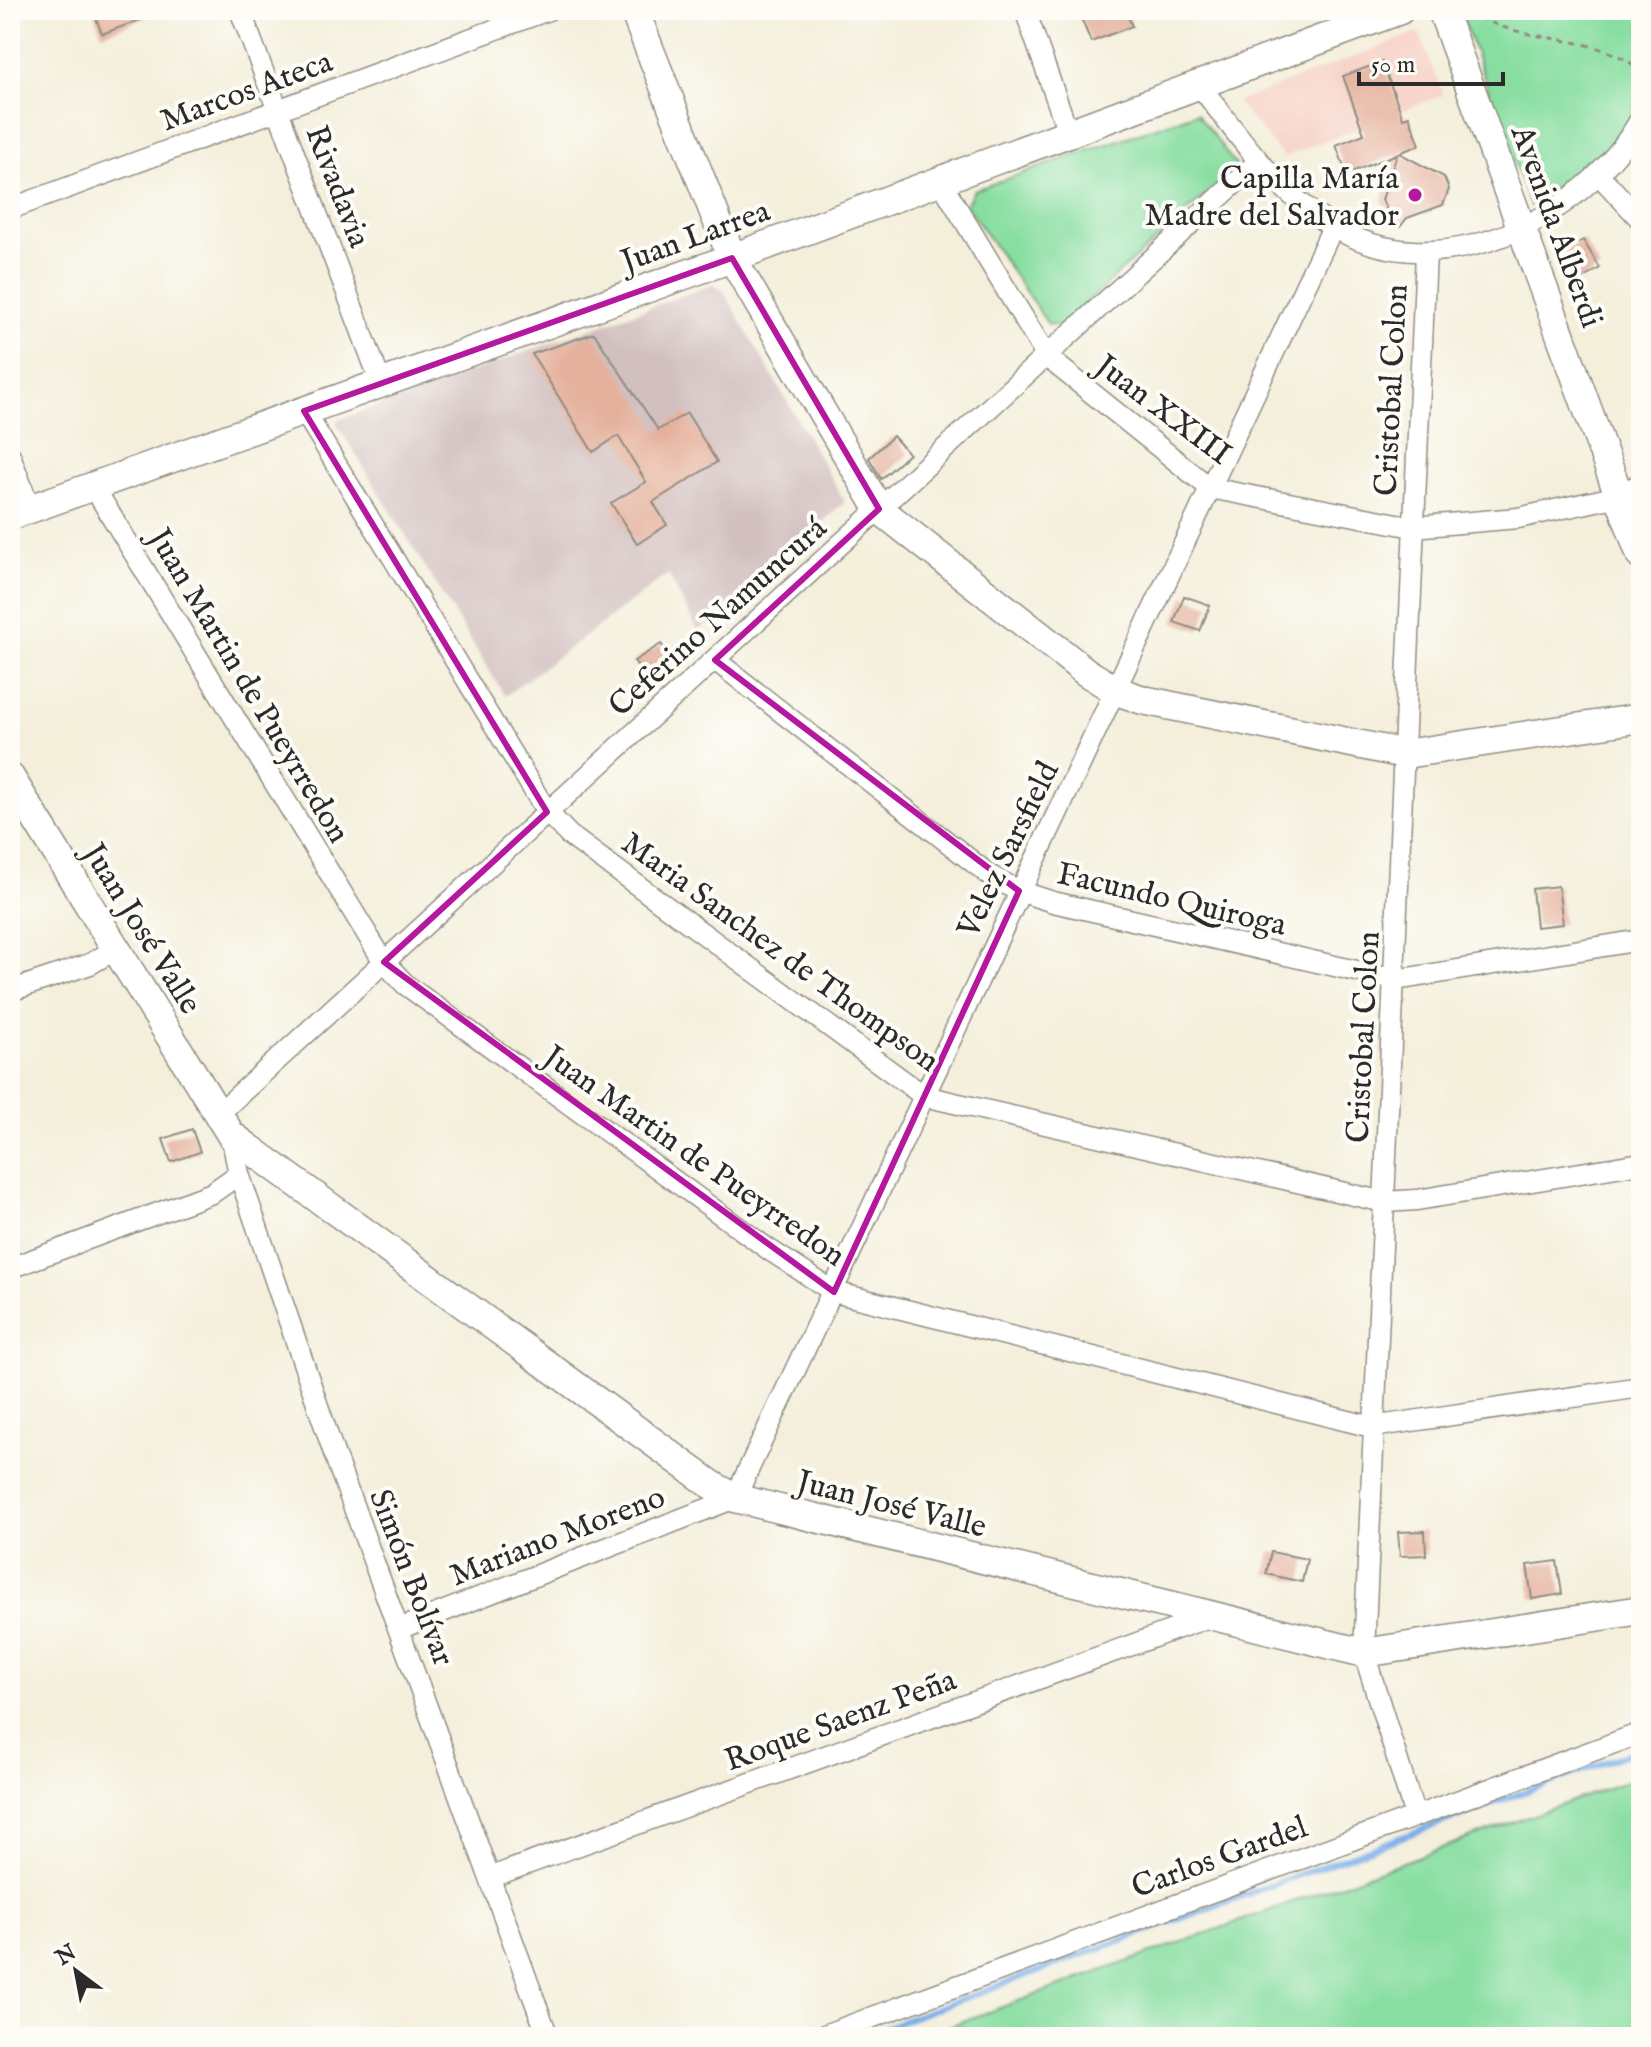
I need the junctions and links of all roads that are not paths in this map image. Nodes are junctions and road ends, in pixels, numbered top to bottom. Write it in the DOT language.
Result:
graph roads {
  1 [pos="240,10"];
  2 [pos="548,10"];
  3 [pos="634,10"];
  4 [pos="1025,10"];
  5 [pos="1400,10"];
  6 [pos="1442,10"];
  7 [pos="1198,83"];
  8 [pos="278,110"];
  9 [pos="1641,118"];
  10 [pos="1068,132"];
  11 [pos="1258,162"];
  12 [pos="1600,176"];
  13 [pos="940,180"];
  14 [pos="10,209"];
  15 [pos="1641,220"];
  16 [pos="1333,227"];
  17 [pos="1523,229"];
  18 [pos="1426,253"];
  19 [pos="732,258"];
  20 [pos="1047,357"];
  21 [pos="381,383"];
  22 [pos="304,411"];
  23 [pos="10,455"];
  24 [pos="93,486"];
  25 [pos="1210,488"];
  26 [pos="1630,490"];
  27 [pos="879,509"];
  28 [pos="20,512"];
  29 [pos="1413,527"];
  30 [pos="1641,556"];
  31 [pos="715,660"];
  32 [pos="1117,691"];
  33 [pos="1641,718"];
  34 [pos="1405,754"];
  35 [pos="10,777"];
  36 [pos="547,812"];
  37 [pos="1019,891"];
  38 [pos="1641,940"];
  39 [pos="116,949"];
  40 [pos="384,962"];
  41 [pos="1396,980"];
  42 [pos="10,991"];
  43 [pos="924,1096"];
  44 [pos="224,1125"];
  45 [pos="1641,1163"];
  46 [pos="239,1174"];
  47 [pos="1384,1202"];
  48 [pos="10,1268"];
  49 [pos="834,1292"];
  50 [pos="1641,1387"];
  51 [pos="1372,1427"];
  52 [pos="735,1498"];
  53 [pos="1641,1610"];
  54 [pos="1209,1617"];
  55 [pos="401,1628"];
  56 [pos="1364,1653"];
  57 [pos="1641,1733"];
  58 [pos="1415,1816"];
  59 [pos="491,1877"];
  60 [pos="548,2037"];
  61 [pos="819,2037"];
  1 -- 8 [label="street, Rivadavia"];
  2 -- 8 [label="street, Marcos Ateca"];
  3 -- 19 [label="street"];
  4 -- 10 [label="street"];
  5 -- 7 [label="street, Juan Larrea"];
  6 -- 17 [label="street, Avenida Alberdi"];
  7 -- 10 [label="street, Juan Larrea"];
  7 -- 11 [label="street"];
  8 -- 14 [label="street, Marcos Ateca"];
  8 -- 21 [label="street, Rivadavia"];
  9 -- 12 [label="street"];
  10 -- 13 [label="street, Juan Larrea"];
  11 -- 16 [label="street"];
  11 -- 20 [label="street, Ceferino Namuncurá"];
  12 -- 15 [label="street"];
  12 -- 17 [label="street"];
  13 -- 19 [label="street, Juan Larrea"];
  13 -- 20 [label="street, Juan XXIII"];
  16 -- 18 [label="street"];
  16 -- 25 [label="street, Velez Sarsfield"];
  17 -- 18 [label="street"];
  17 -- 26 [label="street, Avenida Alberdi"];
  18 -- 29 [label="street, Cristobal Colon"];
  19 -- 21 [label="street, Juan Larrea"];
  19 -- 27 [label="street"];
  20 -- 25 [label="street, Juan XXIII"];
  20 -- 27 [label="street, Ceferino Namuncurá"];
  21 -- 22 [label="street, Juan Larrea"];
  22 -- 24 [label="street, Juan Larrea"];
  22 -- 36 [label="street, Maria Sanchez de Thompson"];
  23 -- 28 [label="street"];
  24 -- 28 [label="street, Juan Larrea"];
  24 -- 40 [label="street, Juan Martin de Pueyrredon"];
  25 -- 29 [label="street, Juan XXIII"];
  25 -- 32 [label="street, Velez Sarsfield"];
  26 -- 29 [label="street, Juan XXIII"];
  26 -- 30 [label="street, Avenida Alberdi"];
  27 -- 31 [label="street, Ceferino Namuncurá"];
  27 -- 32 [label="street"];
  29 -- 34 [label="street, Cristobal Colon"];
  31 -- 36 [label="street, Ceferino Namuncurá"];
  31 -- 37 [label="street, Facundo Quiroga"];
  32 -- 34 [label="street"];
  32 -- 37 [label="street, Velez Sarsfield"];
  33 -- 34 [label="street"];
  34 -- 41 [label="street, Cristobal Colon"];
  35 -- 39 [label="street, Juan José Valle"];
  36 -- 40 [label="street, Ceferino Namuncurá"];
  36 -- 43 [label="street, Maria Sanchez de Thompson"];
  37 -- 41 [label="street, Facundo Quiroga"];
  37 -- 43 [label="street, Velez Sarsfield"];
  38 -- 41 [label="street, Facundo Quiroga"];
  39 -- 42 [label="street"];
  39 -- 44 [label="street, Juan José Valle"];
  40 -- 44 [label="street, Ceferino Namuncurá"];
  40 -- 49 [label="street, Juan Martin de Pueyrredon"];
  41 -- 47 [label="street, Cristobal Colon"];
  43 -- 47 [label="street, Maria Sanchez de Thompson"];
  43 -- 49 [label="street, Velez Sarsfield"];
  44 -- 46 [label="street, Simón Bolívar"];
  44 -- 52 [label="street, Juan José Valle"];
  45 -- 47 [label="street, Maria Sanchez de Thompson"];
  46 -- 48 [label="street"];
  46 -- 55 [label="street, Simón Bolívar"];
  47 -- 51 [label="street, Cristobal Colon"];
  49 -- 51 [label="street, Juan Martin de Pueyrredon"];
  49 -- 52 [label="street, Velez Sarsfield"];
  50 -- 51 [label="street, Juan Martin de Pueyrredon"];
  51 -- 56 [label="street, Cristobal Colon"];
  52 -- 54 [label="street, Juan José Valle"];
  52 -- 55 [label="street, Mariano Moreno"];
  53 -- 56 [label="street, Juan José Valle"];
  54 -- 56 [label="street, Juan José Valle"];
  54 -- 59 [label="street, Roque Saenz Peña"];
  55 -- 59 [label="street, Simón Bolívar"];
  56 -- 58 [label="street, Cristobal Colon"];
  57 -- 58 [label="street, Carlos Gardel"];
  58 -- 61 [label="street, Carlos Gardel"];
  59 -- 60 [label="street, Simón Bolívar"];
}
